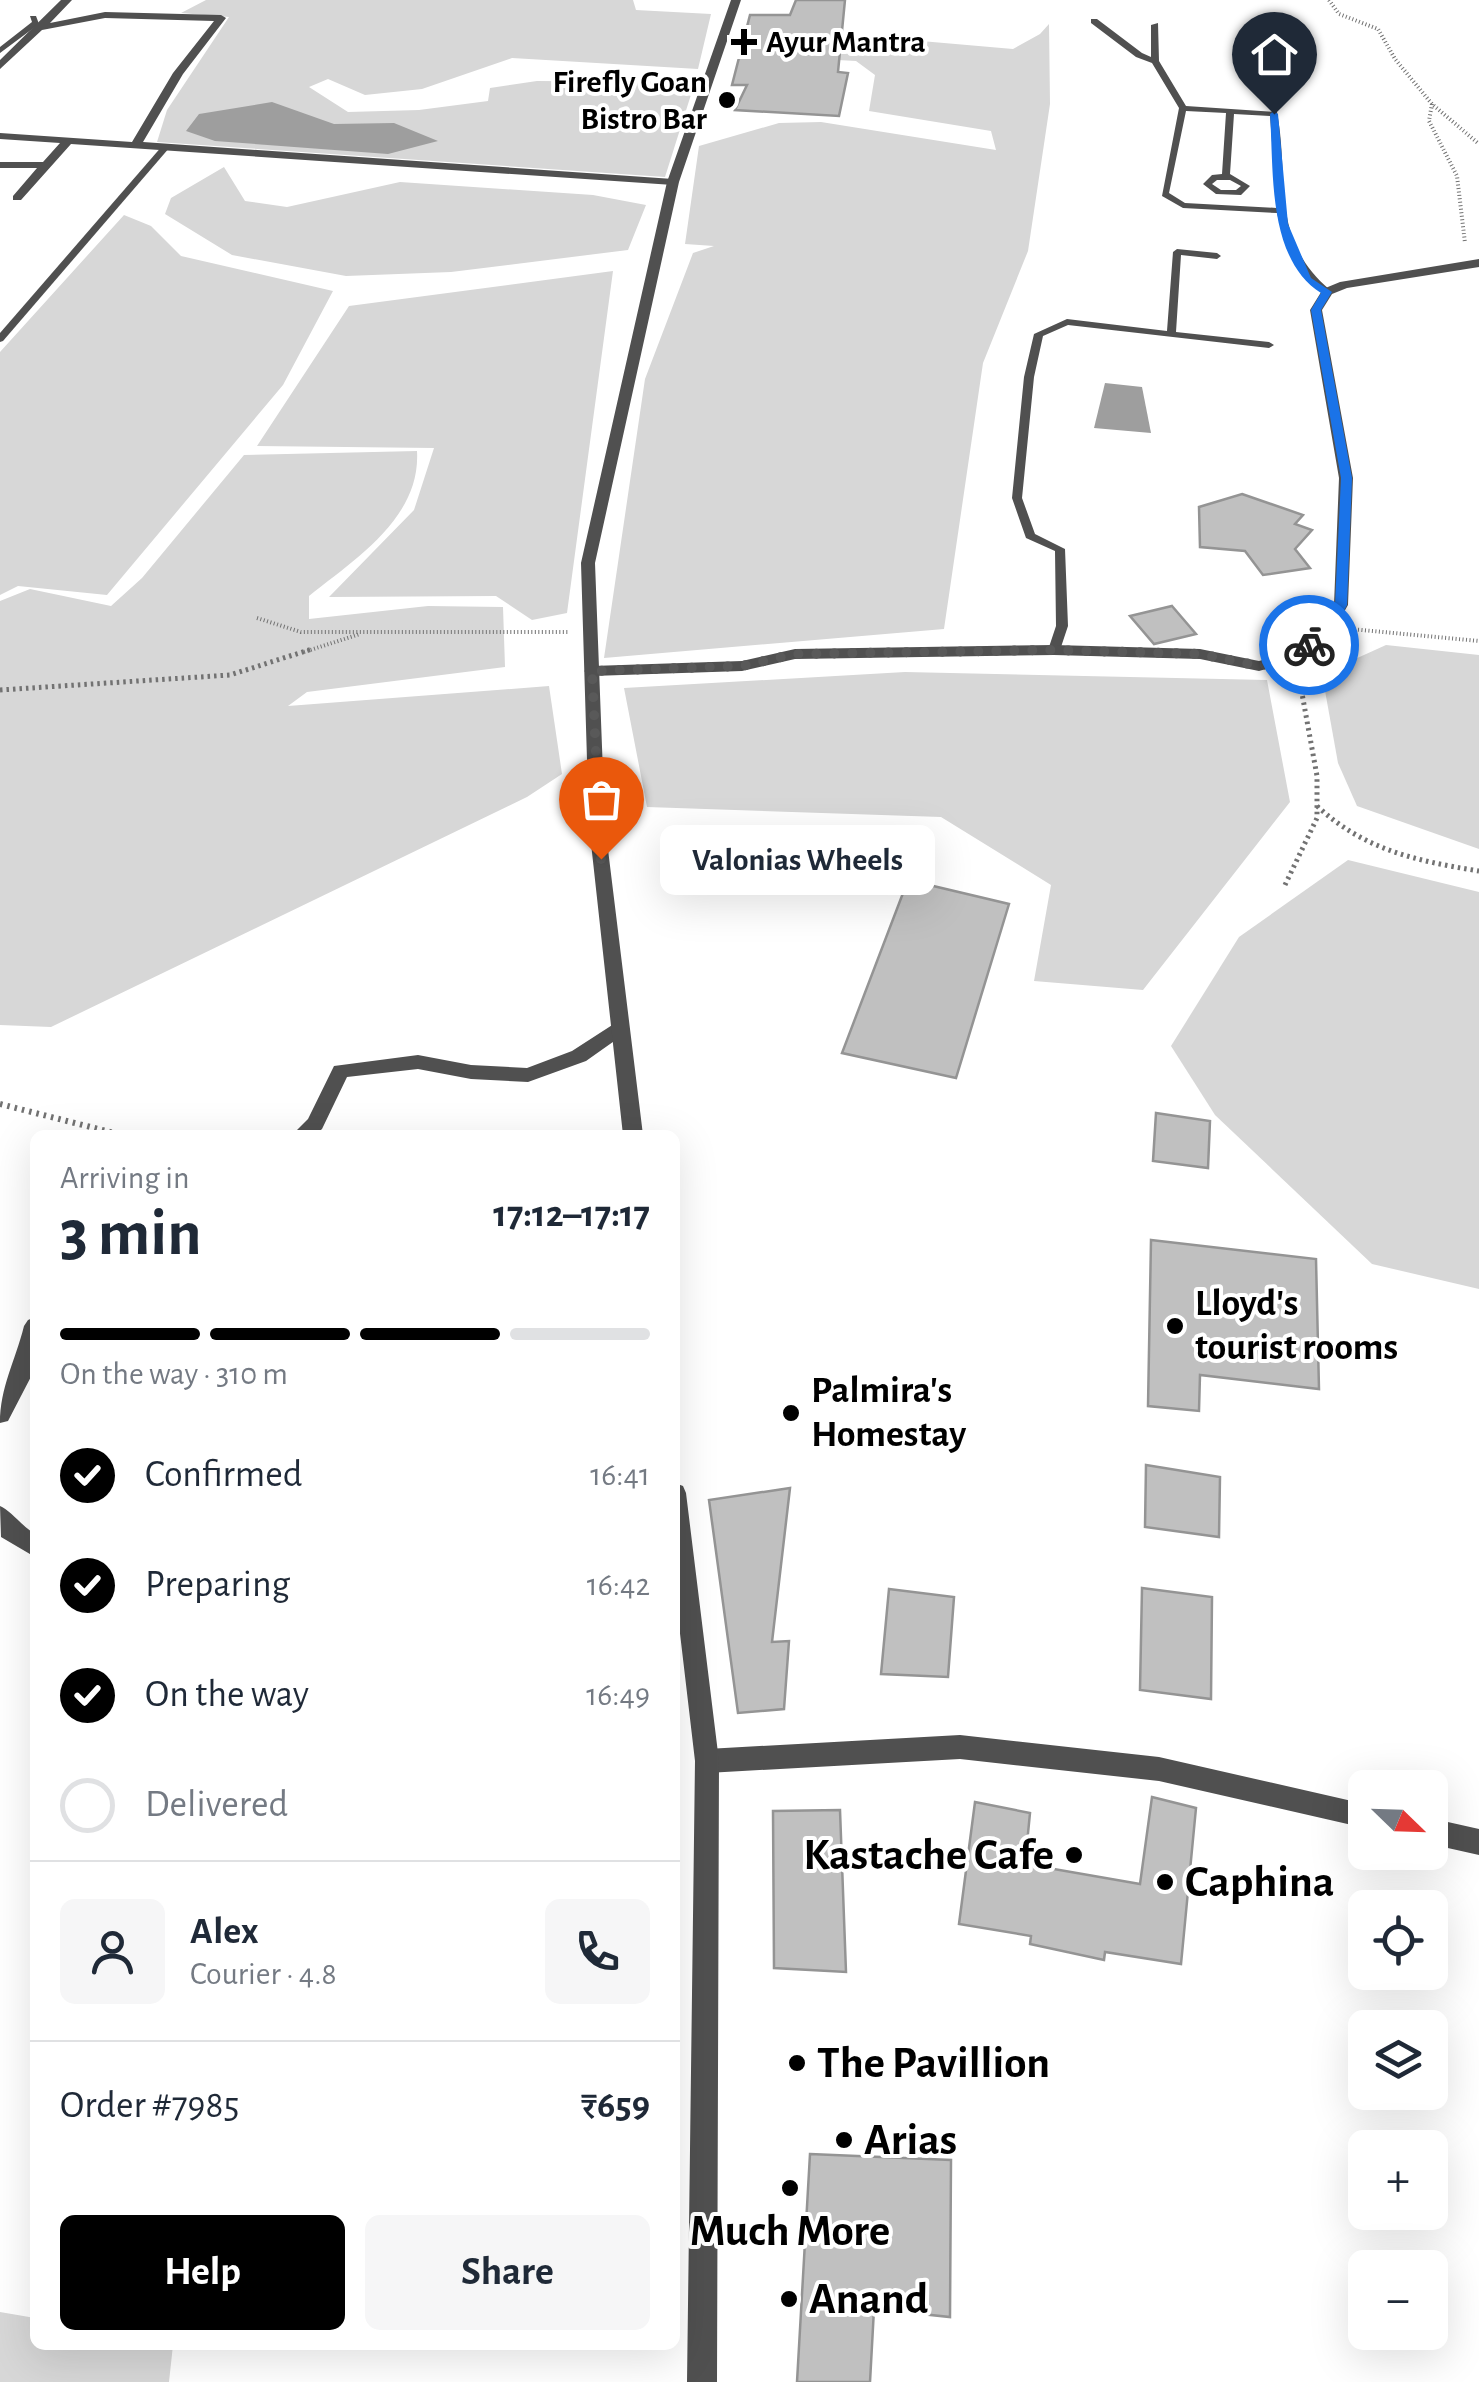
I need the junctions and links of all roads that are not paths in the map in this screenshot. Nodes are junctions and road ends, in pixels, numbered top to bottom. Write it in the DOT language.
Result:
graph roads {
  1 [pos="67,0"];
  2 [pos="736,0"];
  3 [pos="92,8"];
  4 [pos="105,15"];
  5 [pos="1094,21"];
  6 [pos="38,22"];
  7 [pos="1155,25"];
  8 [pos="0,51"];
  9 [pos="1155,60"];
  10 [pos="0,66"];
  11 [pos="1270,88"];
  12 [pos="1183,108"];
  13 [pos="1230,111"];
  14 [pos="1274,114"];
  15 [pos="0,136"];
  16 [pos="68,141"];
  17 [pos="136,145"];
  18 [pos="166,147"];
  19 [pos="0,164"];
  20 [pos="46,166"];
  21 [pos="1226,176"];
  22 [pos="674,182"];
  23 [pos="1231,193"];
  24 [pos="17,198"];
  25 [pos="1234,208"];
  26 [pos="1281,211"];
  27 [pos="1217,256"];
  28 [pos="1473,264"];
  29 [pos="1327,292"];
  30 [pos="1171,334"];
  31 [pos="0,339"];
  32 [pos="1269,345"];
  33 [pos="1054,650"];
  34 [pos="592,671"];
  35 [pos="620,1027"];
  36 [pos="308,1130"];
  37 [pos="632,1130"];
  38 [pos="30,1346"];
  39 [pos="0,1414"];
  40 [pos="0,1516"];
  41 [pos="30,1545"];
  42 [pos="680,1579"];
  43 [pos="682,1614"];
  44 [pos="706,1761"];
  45 [pos="1348,1812"];
  46 [pos="1448,1835"];
  47 [pos="1479,1842"];
  48 [pos="702,2382"];
  1 -- 6 [label="street"];
  2 -- 22 [label="street"];
  3 -- 4 [label="street"];
  4 -- 6 [label="street"];
  4 -- 17 [label="street"];
  5 -- 9 [label="lane"];
  6 -- 8 [label="lane"];
  6 -- 10 [label="street"];
  7 -- 9 [label="lane"];
  9 -- 12 [label="lane"];
  11 -- 14 [label="lane"];
  12 -- 13 [label="lane"];
  12 -- 25 [label="lane"];
  13 -- 14 [label="lane"];
  13 -- 21 [label="lane"];
  14 -- 26 [label="lane"];
  15 -- 16 [label="street"];
  16 -- 17 [label="street"];
  16 -- 20 [label="street"];
  17 -- 18 [label="street"];
  18 -- 22 [label="street"];
  18 -- 31 [label="lane"];
  19 -- 20 [label="street"];
  20 -- 24 [label="street"];
  21 -- 23 [label="lane"];
  21 -- 23 [label="lane"];
  22 -- 34 [label="street"];
  23 -- 25 [label="lane"];
  25 -- 26 [label="lane"];
  26 -- 29 [label="lane"];
  27 -- 30 [label="lane"];
  28 -- 29 [label="street"];
  29 -- 33 [label="street"];
  30 -- 32 [label="lane"];
  30 -- 33 [label="lane"];
  33 -- 34 [label="street"];
  34 -- 35 [label="street"];
  35 -- 36 [label="street"];
  35 -- 37 [label="street"];
  38 -- 39 [label="street"];
  40 -- 41 [label="street"];
  42 -- 43 [label="street"];
  43 -- 44 [label="street"];
  44 -- 45 [label="street"];
  44 -- 48 [label="street"];
  46 -- 47 [label="street"];
}
